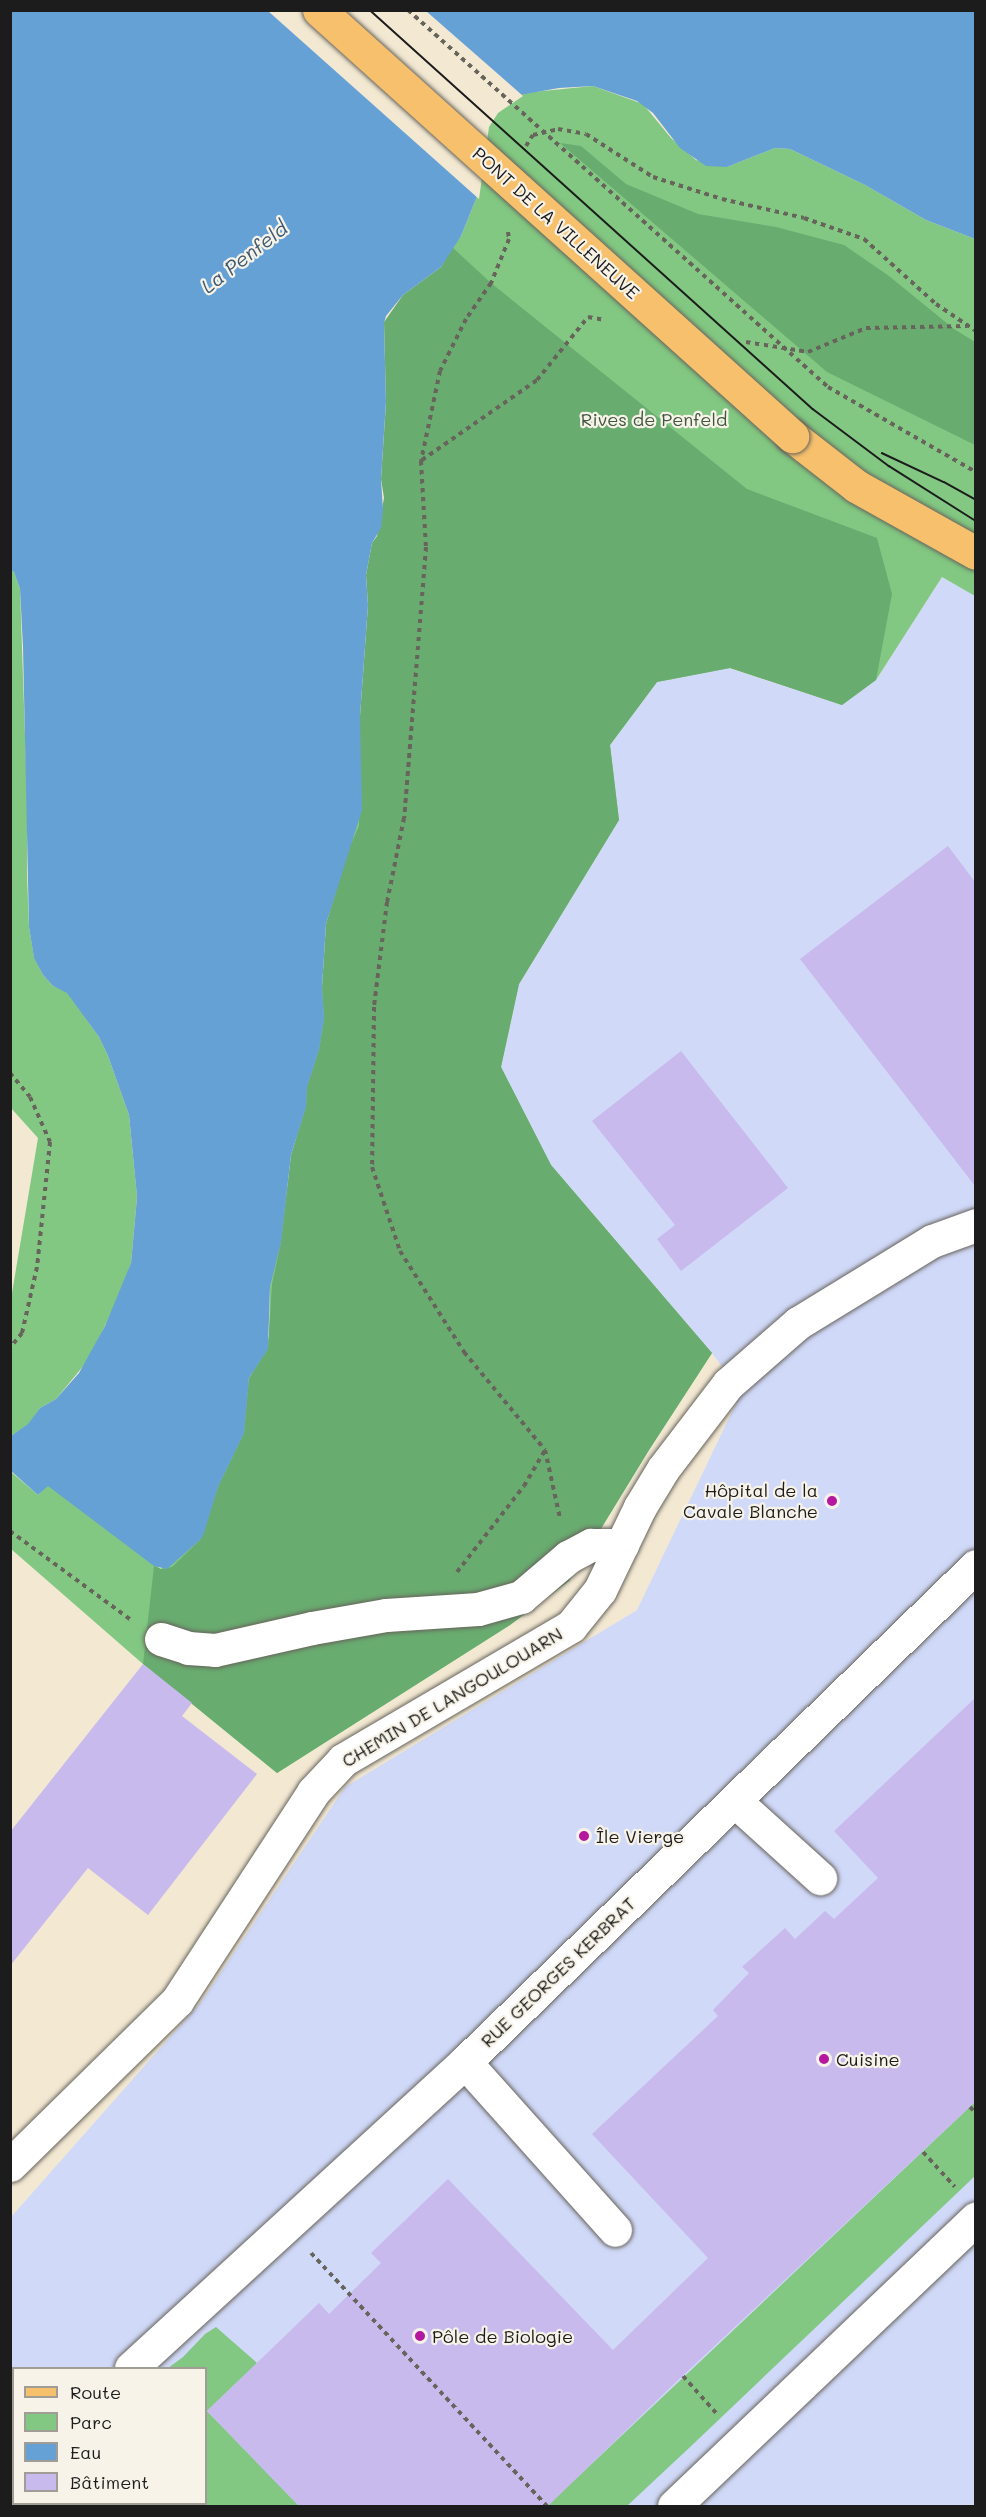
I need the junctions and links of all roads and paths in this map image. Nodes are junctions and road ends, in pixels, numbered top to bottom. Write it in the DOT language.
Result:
graph roads {
  1 [pos="319,10"];
  2 [pos="408,10"];
  3 [pos="523,152"];
  4 [pos="507,229"];
  5 [pos="975,331"];
  6 [pos="975,472"];
  7 [pos="975,553"];
  8 [pos="10,1073"];
  9 [pos="975,1226"];
  10 [pos="10,1348"];
  11 [pos="545,1450"];
  12 [pos="10,1531"];
  13 [pos="622,1545"];
  14 [pos="568,1557"];
  15 [pos="975,1566"];
  16 [pos="435,1612"];
  17 [pos="161,1640"];
  18 [pos="735,1801"];
  19 [pos="820,1878"];
  20 [pos="465,2062"];
  21 [pos="970,2107"];
  22 [pos="975,2113"];
  23 [pos="923,2152"];
  24 [pos="10,2165"];
  25 [pos="968,2206"];
  26 [pos="287,2225"];
  27 [pos="615,2230"];
  28 [pos="132,2367"];
  29 [pos="682,2376"];
  30 [pos="742,2441"];
  31 [pos="547,2506"];
  32 [pos="674,2506"];
  1 -- 7 [label="main road, PONT DE LA VILLENEUVE, bridge"];
  2 -- 6 [label="path, bridge"];
  3 -- 5 [label="path"];
  4 -- 11 [label="path"];
  8 -- 10 [label="path"];
  9 -- 13 [label="lane, CHEMIN DE LANGOULOUARN"];
  11 -- 14 [label="path"];
  11 -- 16 [label="path"];
  12 -- 17 [label="path"];
  13 -- 14 [label="lane"];
  13 -- 24 [label="lane, CHEMIN DE LANGOULOUARN"];
  14 -- 16 [label="lane"];
  15 -- 18 [label="lane, RUE GEORGES KERBRAT"];
  16 -- 17 [label="lane"];
  18 -- 19 [label="lane"];
  18 -- 20 [label="lane, RUE GEORGES KERBRAT"];
  20 -- 26 [label="lane, RUE GEORGES KERBRAT"];
  20 -- 27 [label="lane"];
  21 -- 22 [label="path"];
  23 -- 25 [label="path"];
  25 -- 30 [label="lane"];
  26 -- 28 [label="lane, RUE GEORGES KERBRAT"];
  26 -- 31 [label="path"];
  29 -- 30 [label="path"];
  30 -- 32 [label="lane"];
}
